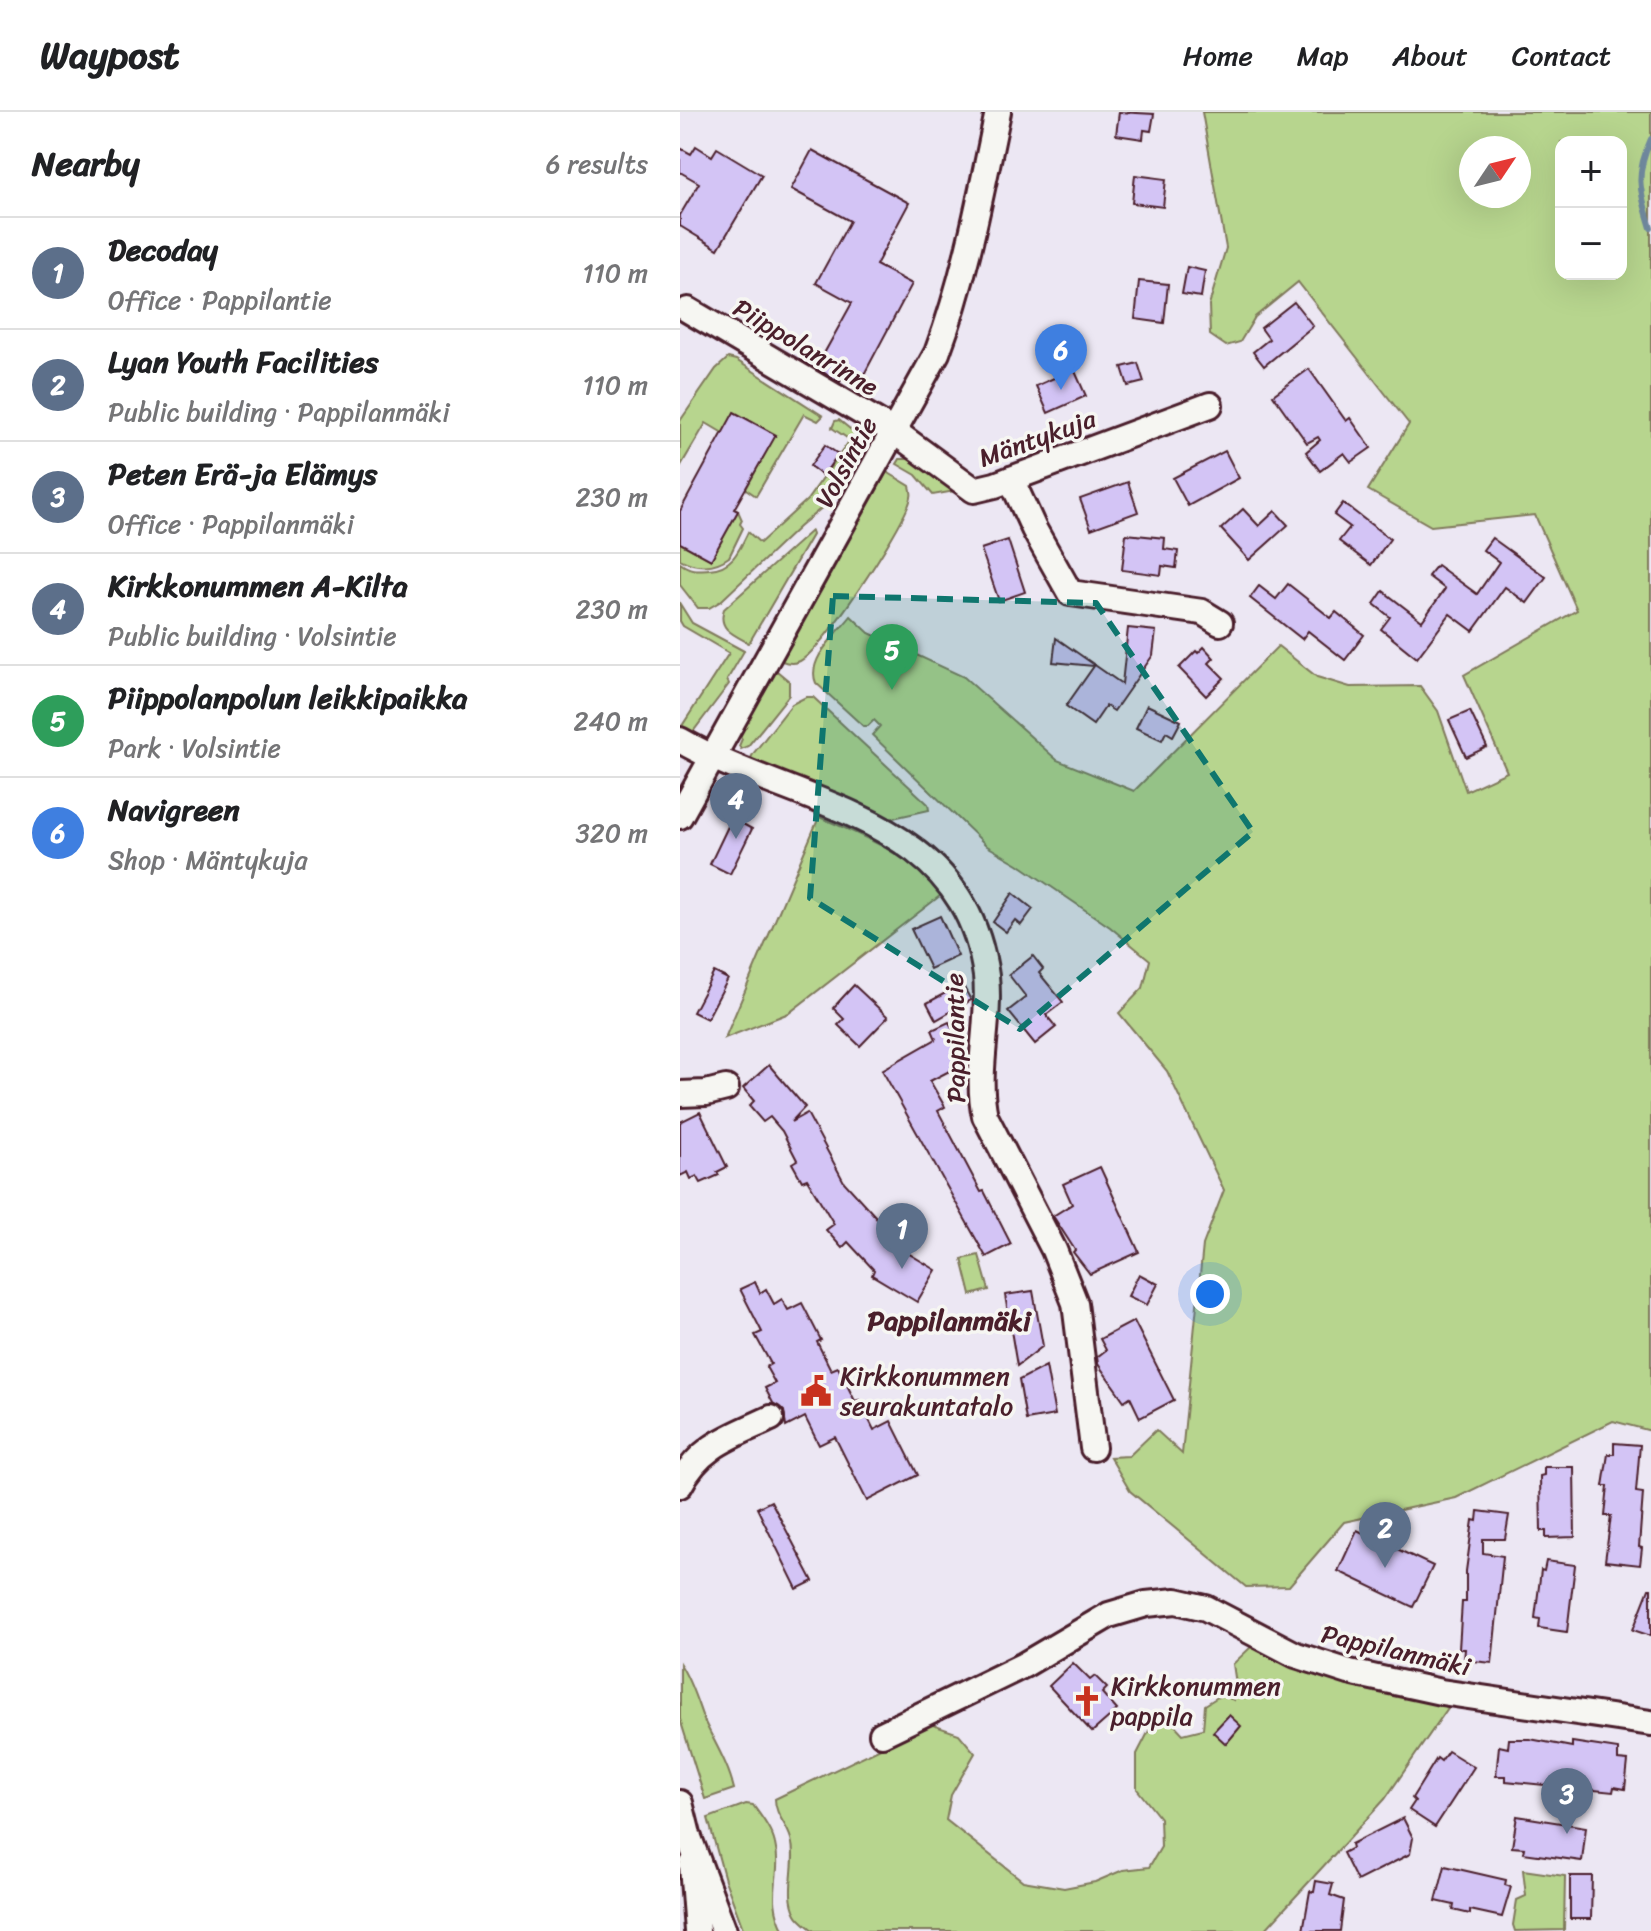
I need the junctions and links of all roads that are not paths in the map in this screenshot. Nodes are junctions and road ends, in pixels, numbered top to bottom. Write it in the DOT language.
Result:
graph roads {
  1 [pos="998,112"];
  2 [pos="688,310"];
  3 [pos="1210,405"];
  4 [pos="895,432"];
  5 [pos="1011,479"];
  6 [pos="1220,623"];
  7 [pos="680,740"];
  8 [pos="712,758"];
  9 [pos="680,816"];
  10 [pos="726,1088"];
  11 [pos="680,1094"];
  12 [pos="771,1418"];
  13 [pos="1093,1448"];
  14 [pos="680,1485"];
  15 [pos="1651,1723"];
  16 [pos="882,1734"];
  17 [pos="680,1803"];
  18 [pos="688,1835"];
  19 [pos="697,1931"];
  20 [pos="724,1931"];
  1 -- 4 [label="street, Volsintie"];
  2 -- 4 [label="street, Piippolanrinne"];
  3 -- 5 [label="street, Mäntykuja"];
  4 -- 5 [label="street, Mäntykuja"];
  4 -- 8 [label="street, Volsintie"];
  5 -- 6 [label="street"];
  7 -- 8 [label="street, Pappilantie"];
  8 -- 9 [label="street, Volsintie"];
  8 -- 13 [label="street, Pappilantie"];
  10 -- 11 [label="street"];
  12 -- 14 [label="street"];
  15 -- 16 [label="street, Pappilanmäki"];
  17 -- 18 [label="street"];
  18 -- 19 [label="street"];
  18 -- 20 [label="street"];
}
